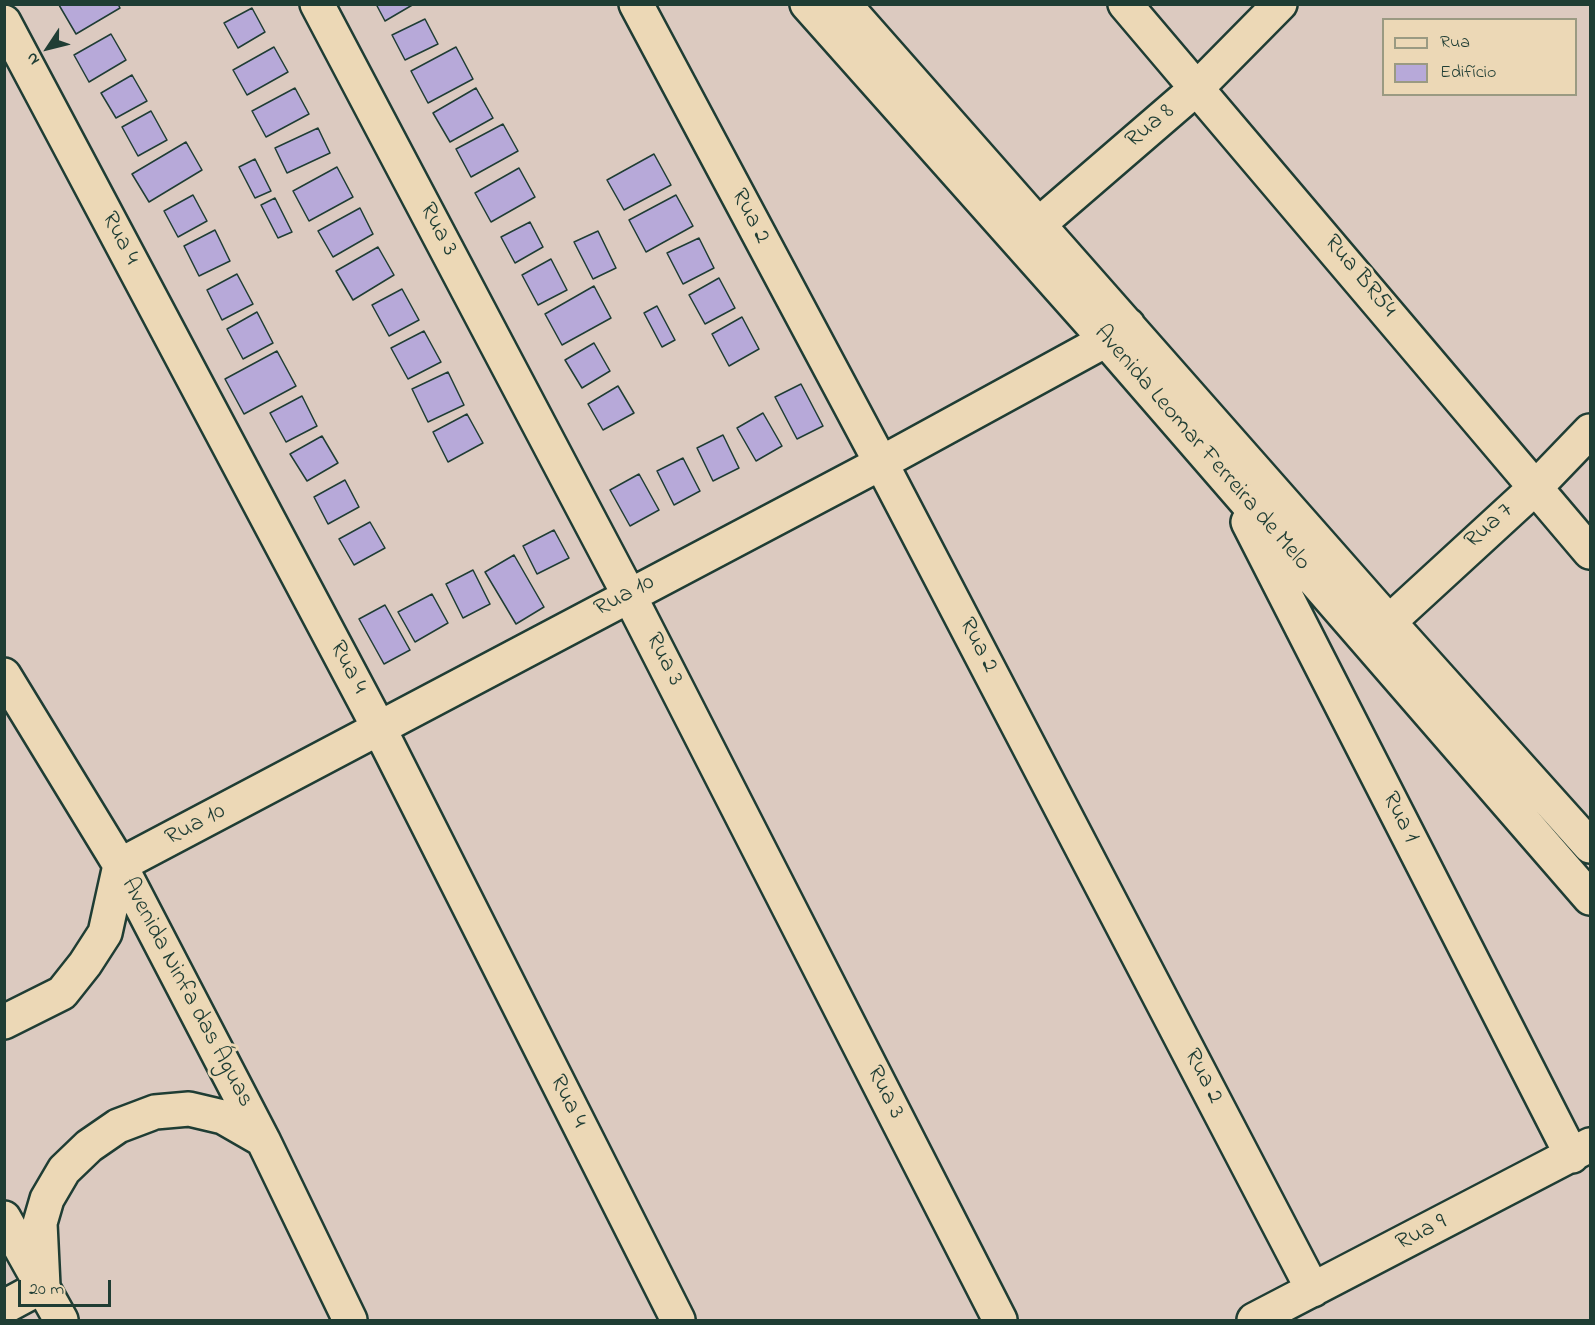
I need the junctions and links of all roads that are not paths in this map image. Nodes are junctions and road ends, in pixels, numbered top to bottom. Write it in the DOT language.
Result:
graph roads {
  1 [pos="317,4"];
  2 [pos="636,4"];
  3 [pos="807,4"];
  4 [pos="844,4"];
  5 [pos="1125,4"];
  6 [pos="1280,4"];
  7 [pos="4,22"];
  8 [pos="1198,87"];
  9 [pos="1028,233"];
  10 [pos="1117,332"];
  11 [pos="1590,431"];
  12 [pos="880,463"];
  13 [pos="1227,480"];
  14 [pos="1536,487"];
  15 [pos="1590,552"];
  16 [pos="629,595"];
  17 [pos="1389,622"];
  18 [pos="4,675"];
  19 [pos="380,730"];
  20 [pos="1590,846"];
  21 [pos="120,866"];
  22 [pos="1590,898"];
  23 [pos="4,1022"];
  24 [pos="263,1140"];
  25 [pos="1581,1151"];
  26 [pos="4,1218"];
  27 [pos="44,1286"];
  28 [pos="1313,1290"];
  29 [pos="4,1307"];
  30 [pos="61,1320"];
  31 [pos="350,1320"];
  32 [pos="678,1320"];
  33 [pos="1000,1320"];
  34 [pos="1254,1320"];
  1 -- 16 [label="street, Rua 3"];
  2 -- 12 [label="street, Rua 2"];
  3 -- 9 [label="street, Avenida Leomar Ferreira de Melo"];
  4 -- 9 [label="street, Avenida Leomar Ferreira de Melo"];
  5 -- 8 [label="street, Rua BR54"];
  6 -- 8 [label="street, Rua 8"];
  7 -- 19 [label="street, Rua 4"];
  8 -- 9 [label="street, Rua 8"];
  8 -- 14 [label="street, Rua BR54"];
  9 -- 10 [label="street, Avenida Leomar Ferreira de Melo"];
  10 -- 12 [label="street, Rua 10"];
  10 -- 13 [label="street, Avenida Leomar Ferreira de Melo"];
  10 -- 17 [label="street, Avenida Leomar Ferreira de Melo"];
  11 -- 14 [label="street, Rua 7"];
  12 -- 16 [label="street, Rua 10"];
  12 -- 28 [label="street, Rua 2"];
  13 -- 22 [label="street, Avenida Leomar Ferreira de Melo"];
  13 -- 25 [label="street, Rua 1"];
  14 -- 15 [label="street, Rua BR54"];
  14 -- 17 [label="street, Rua 7"];
  16 -- 19 [label="street, Rua 10"];
  16 -- 33 [label="street, Rua 3"];
  17 -- 20 [label="street, Avenida Leomar Ferreira de Melo"];
  18 -- 21 [label="street, Avenida Ninfa das Águas"];
  19 -- 21 [label="street, Rua 10"];
  19 -- 32 [label="street, Rua 4"];
  21 -- 23 [label="street"];
  21 -- 24 [label="street, Avenida Ninfa das Águas"];
  24 -- 27 [label="street"];
  24 -- 31 [label="street, Avenida Ninfa das Águas"];
  25 -- 28 [label="street, Rua 9"];
  26 -- 27 [label="street"];
  27 -- 29 [label="street"];
  27 -- 30 [label="street"];
  28 -- 34 [label="street, Rua 9"];
}
